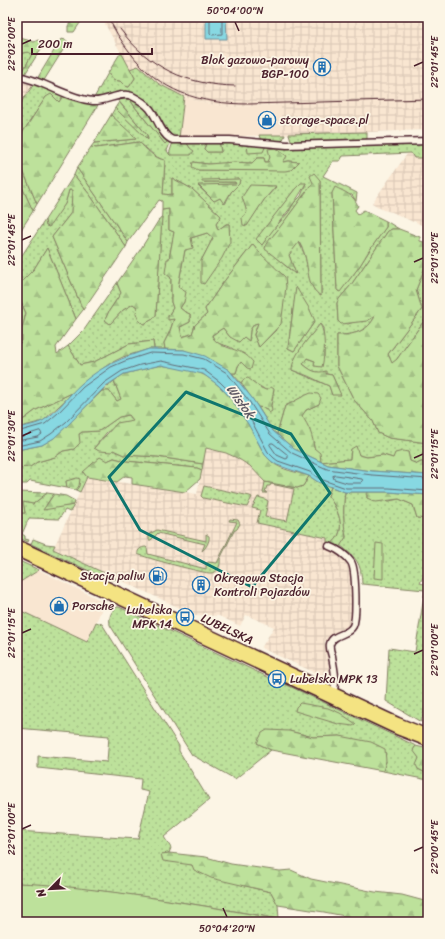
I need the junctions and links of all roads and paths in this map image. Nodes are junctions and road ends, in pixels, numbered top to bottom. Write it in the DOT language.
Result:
graph roads {
  1 [pos="17,76"];
  2 [pos="428,141"];
  3 [pos="17,544"];
  4 [pos="329,546"];
  5 [pos="17,552"];
  6 [pos="332,695"];
  7 [pos="428,734"];
  8 [pos="428,742"];
  1 -- 2 [label="street"];
  3 -- 6 [label="main road, LUBELSKA"];
  4 -- 6 [label="street"];
  5 -- 6 [label="main road, LUBELSKA"];
  6 -- 7 [label="main road, LUBELSKA"];
  6 -- 8 [label="main road, LUBELSKA"];
}
